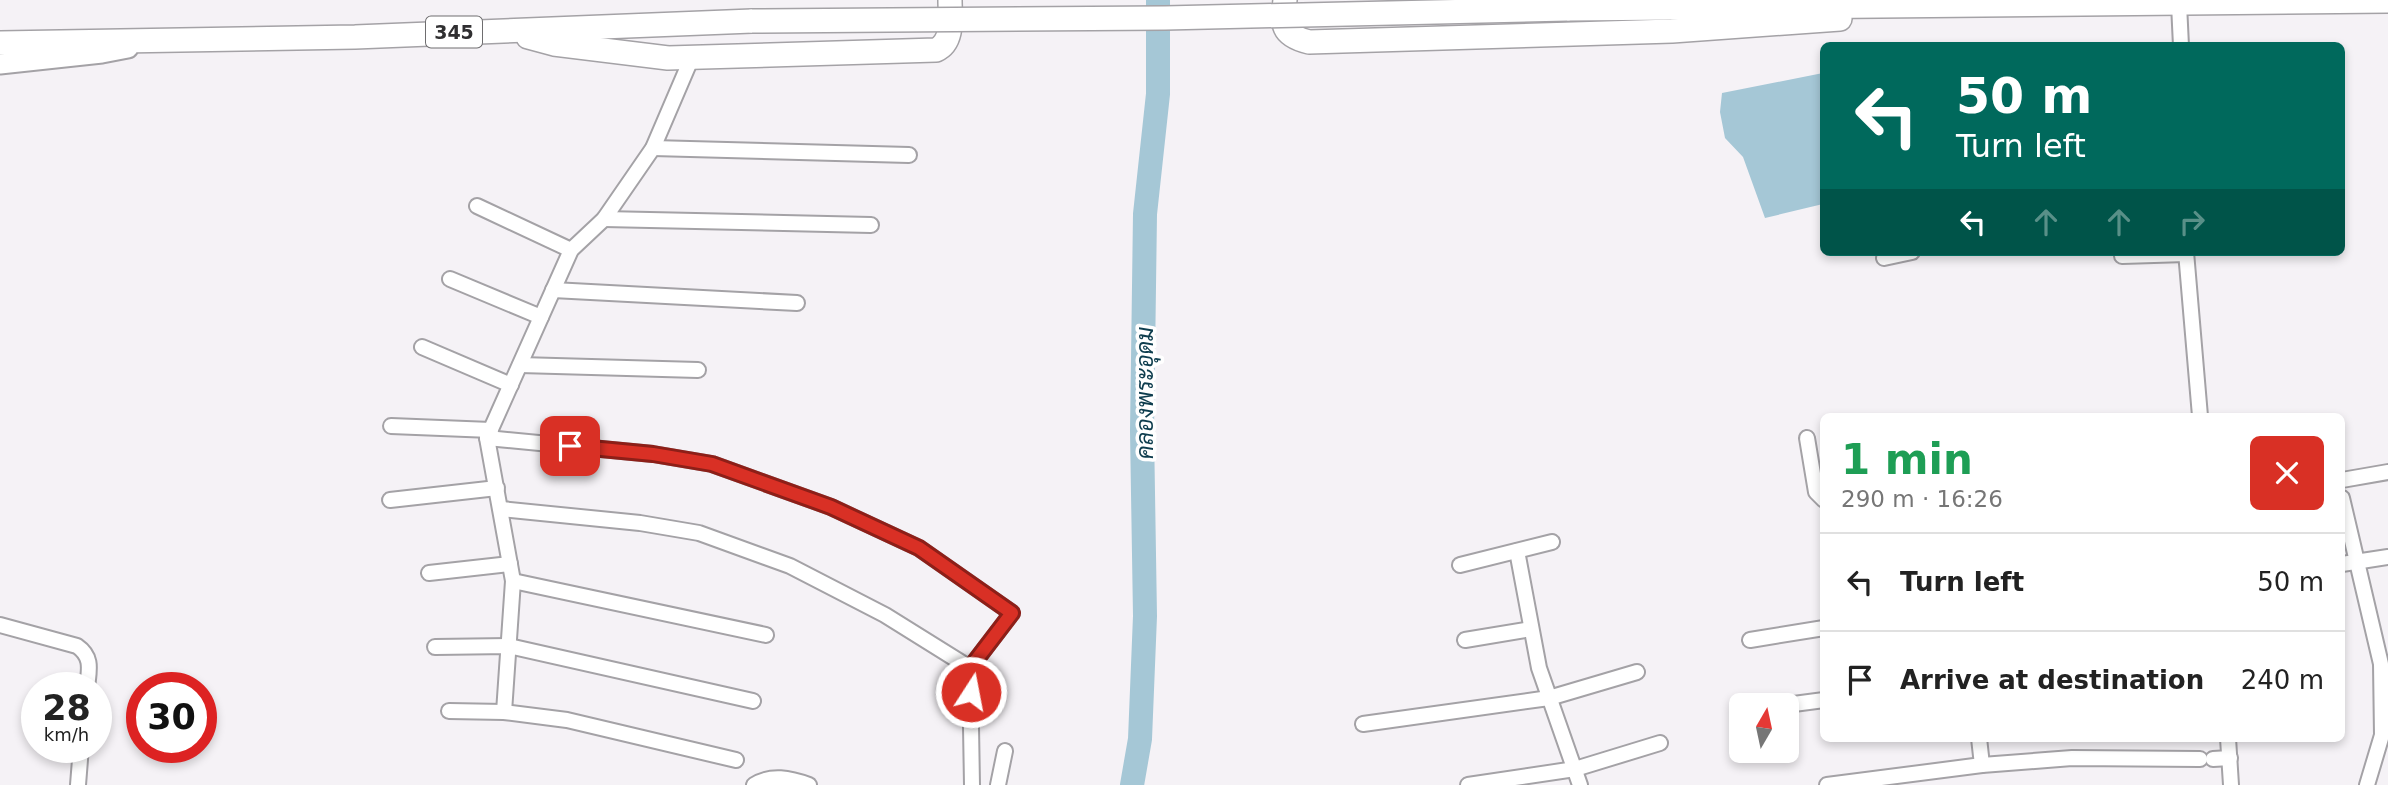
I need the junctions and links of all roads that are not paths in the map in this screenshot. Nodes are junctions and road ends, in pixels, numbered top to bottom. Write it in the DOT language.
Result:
graph roads {
  1 [pos="950,0"];
  2 [pos="1285,0"];
  3 [pos="2388,1"];
  4 [pos="1979,4"];
  5 [pos="2179,4"];
  6 [pos="508,30"];
  7 [pos="156,41"];
  8 [pos="2181,42"];
  9 [pos="0,43"];
  10 [pos="692,57"];
  11 [pos="0,64"];
  12 [pos="653,148"];
  13 [pos="909,155"];
  14 [pos="477,206"];
  15 [pos="604,219"];
  16 [pos="871,225"];
  17 [pos="571,250"];
  18 [pos="1893,256"];
  19 [pos="2186,256"];
  20 [pos="1884,258"];
  21 [pos="450,279"];
  22 [pos="553,290"];
  23 [pos="797,303"];
  24 [pos="541,317"];
  25 [pos="422,347"];
  26 [pos="520,365"];
  27 [pos="698,370"];
  28 [pos="511,384"];
  29 [pos="2200,413"];
  30 [pos="391,426"];
  31 [pos="489,434"];
  32 [pos="1807,438"];
  33 [pos="2388,472"];
  34 [pos="2345,479"];
  35 [pos="497,488"];
  36 [pos="1820,496"];
  37 [pos="390,500"];
  38 [pos="501,509"];
  39 [pos="2345,526"];
  40 [pos="1552,542"];
  41 [pos="1517,551"];
  42 [pos="2388,557"];
  43 [pos="510,564"];
  44 [pos="2349,564"];
  45 [pos="1460,565"];
  46 [pos="429,573"];
  47 [pos="513,581"];
  48 [pos="0,625"];
  49 [pos="1531,629"];
  50 [pos="1820,629"];
  51 [pos="766,635"];
  52 [pos="1465,640"];
  53 [pos="1750,640"];
  54 [pos="509,646"];
  55 [pos="435,647"];
  56 [pos="2383,648"];
  57 [pos="970,668"];
  58 [pos="89,672"];
  59 [pos="1637,672"];
  60 [pos="1549,698"];
  61 [pos="753,701"];
  62 [pos="1820,701"];
  63 [pos="1799,703"];
  64 [pos="449,711"];
  65 [pos="504,712"];
  66 [pos="1363,724"];
  67 [pos="2385,734"];
  68 [pos="1979,742"];
  69 [pos="2228,742"];
  70 [pos="1660,743"];
  71 [pos="1005,751"];
  72 [pos="2230,758"];
  73 [pos="736,760"];
  74 [pos="80,763"];
  75 [pos="1982,765"];
  76 [pos="1575,769"];
  77 [pos="78,785"];
  78 [pos="754,785"];
  79 [pos="809,785"];
  80 [pos="972,785"];
  81 [pos="998,785"];
  82 [pos="1468,785"];
  83 [pos="1580,785"];
  84 [pos="1827,785"];
  85 [pos="2231,785"];
  86 [pos="2367,785"];
  1 -- 10 [label="main road"];
  2 -- 4 [label="main road"];
  3 -- 5 [label="main road, 345"];
  4 -- 5 [label="main road, 345"];
  4 -- 6 [label="main road, 345, bridge"];
  5 -- 8 [label="street"];
  6 -- 7 [label="main road, 345"];
  6 -- 10 [label="main road"];
  7 -- 9 [label="main road, 345"];
  7 -- 11 [label="main road, 345"];
  10 -- 12 [label="street"];
  12 -- 13 [label="street"];
  12 -- 15 [label="street"];
  14 -- 17 [label="street"];
  15 -- 16 [label="street"];
  15 -- 17 [label="street"];
  17 -- 22 [label="street"];
  18 -- 20 [label="street"];
  19 -- 29 [label="street"];
  21 -- 24 [label="street"];
  22 -- 23 [label="street"];
  22 -- 24 [label="street"];
  24 -- 26 [label="street"];
  25 -- 28 [label="street"];
  26 -- 27 [label="street"];
  26 -- 28 [label="street"];
  28 -- 31 [label="street"];
  30 -- 31 [label="street"];
  31 -- 35 [label="street"];
  31 -- 57 [label="street"];
  32 -- 36 [label="street"];
  33 -- 34 [label="street"];
  35 -- 37 [label="street"];
  35 -- 38 [label="street"];
  38 -- 43 [label="street"];
  38 -- 57 [label="street"];
  39 -- 44 [label="street"];
  40 -- 41 [label="street"];
  41 -- 45 [label="street"];
  41 -- 49 [label="street"];
  42 -- 44 [label="street"];
  43 -- 46 [label="street"];
  43 -- 47 [label="street"];
  44 -- 56 [label="street"];
  47 -- 51 [label="street"];
  47 -- 54 [label="street"];
  48 -- 58 [label="street"];
  49 -- 52 [label="street"];
  49 -- 60 [label="street"];
  50 -- 53 [label="street"];
  54 -- 55 [label="street"];
  54 -- 61 [label="street"];
  54 -- 65 [label="street"];
  56 -- 67 [label="street"];
  57 -- 80 [label="street"];
  59 -- 60 [label="street"];
  60 -- 66 [label="street"];
  60 -- 76 [label="street"];
  62 -- 63 [label="street"];
  64 -- 65 [label="street"];
  65 -- 73 [label="street"];
  67 -- 86 [label="street"];
  68 -- 75 [label="street"];
  69 -- 72 [label="street"];
  70 -- 76 [label="street"];
  71 -- 81 [label="street"];
  72 -- 75 [label="street"];
  72 -- 85 [label="street"];
  74 -- 77 [label="street"];
  75 -- 84 [label="street"];
  76 -- 82 [label="street"];
  76 -- 83 [label="street"];
  78 -- 79 [label="street"];
}
